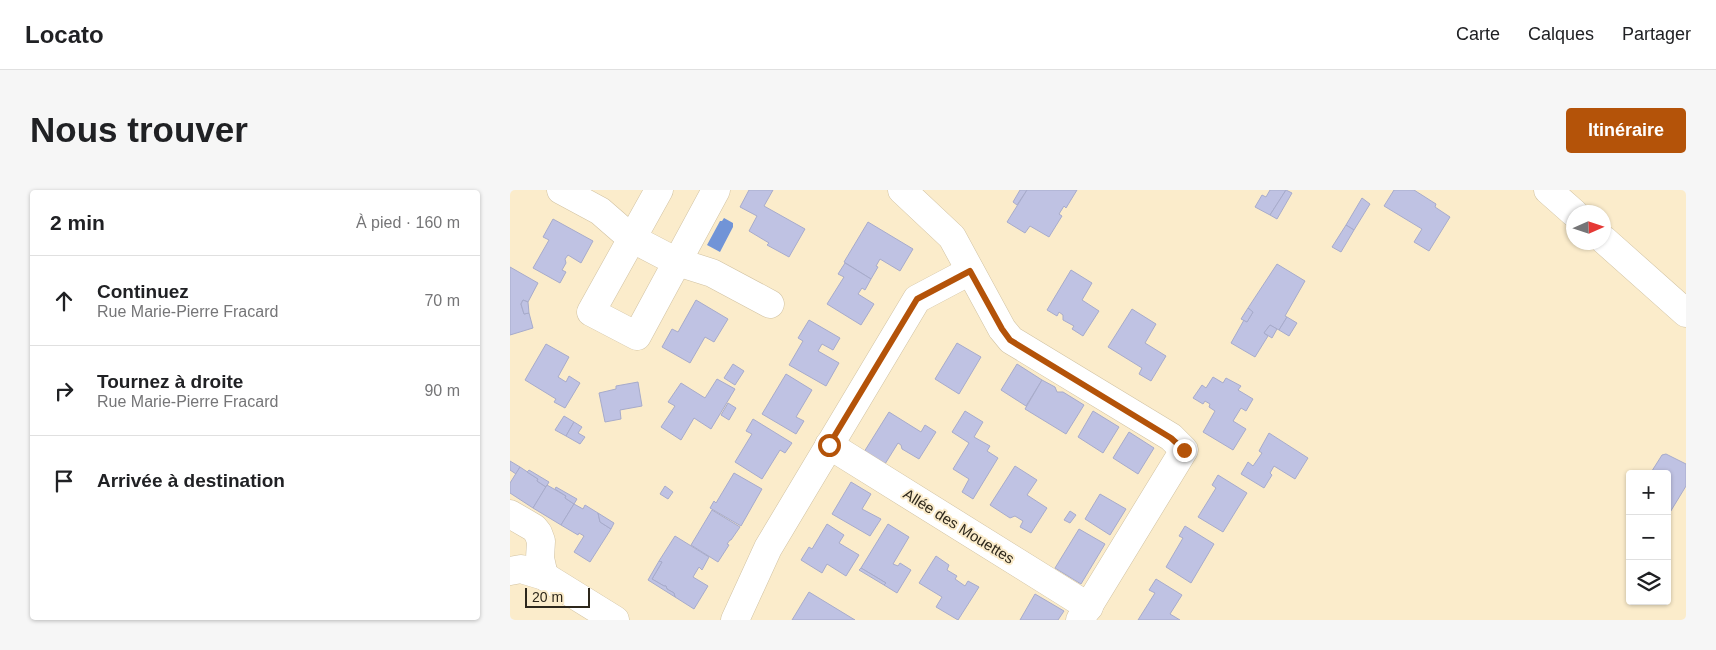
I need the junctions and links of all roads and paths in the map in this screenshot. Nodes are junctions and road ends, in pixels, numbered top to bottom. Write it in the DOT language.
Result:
graph roads {
  1 [pos="561,190"];
  2 [pos="659,190"];
  3 [pos="716,190"];
  4 [pos="902,190"];
  5 [pos="1548,190"];
  6 [pos="1566,206"];
  7 [pos="632,238"];
  8 [pos="1611,246"];
  9 [pos="677,262"];
  10 [pos="970,271"];
  11 [pos="770,304"];
  12 [pos="1686,313"];
  13 [pos="829,445"];
  14 [pos="510,514"];
  15 [pos="510,571"];
  16 [pos="544,576"];
  17 [pos="1084,613"];
  18 [pos="614,620"];
  19 [pos="735,620"];
  1 -- 7 [label="street"];
  2 -- 7 [label="street"];
  3 -- 9 [label="street"];
  4 -- 10 [label="street"];
  5 -- 6 [label="street"];
  7 -- 9 [label="street"];
  7 -- 9 [label="street"];
  8 -- 12 [label="street"];
  9 -- 11 [label="street"];
  10 -- 13 [label="street"];
  10 -- 17 [label="street"];
  13 -- 17 [label="street, Allée des Mouettes"];
  13 -- 19 [label="street"];
  14 -- 16 [label="street"];
  15 -- 16 [label="street"];
  16 -- 18 [label="street"];
}
